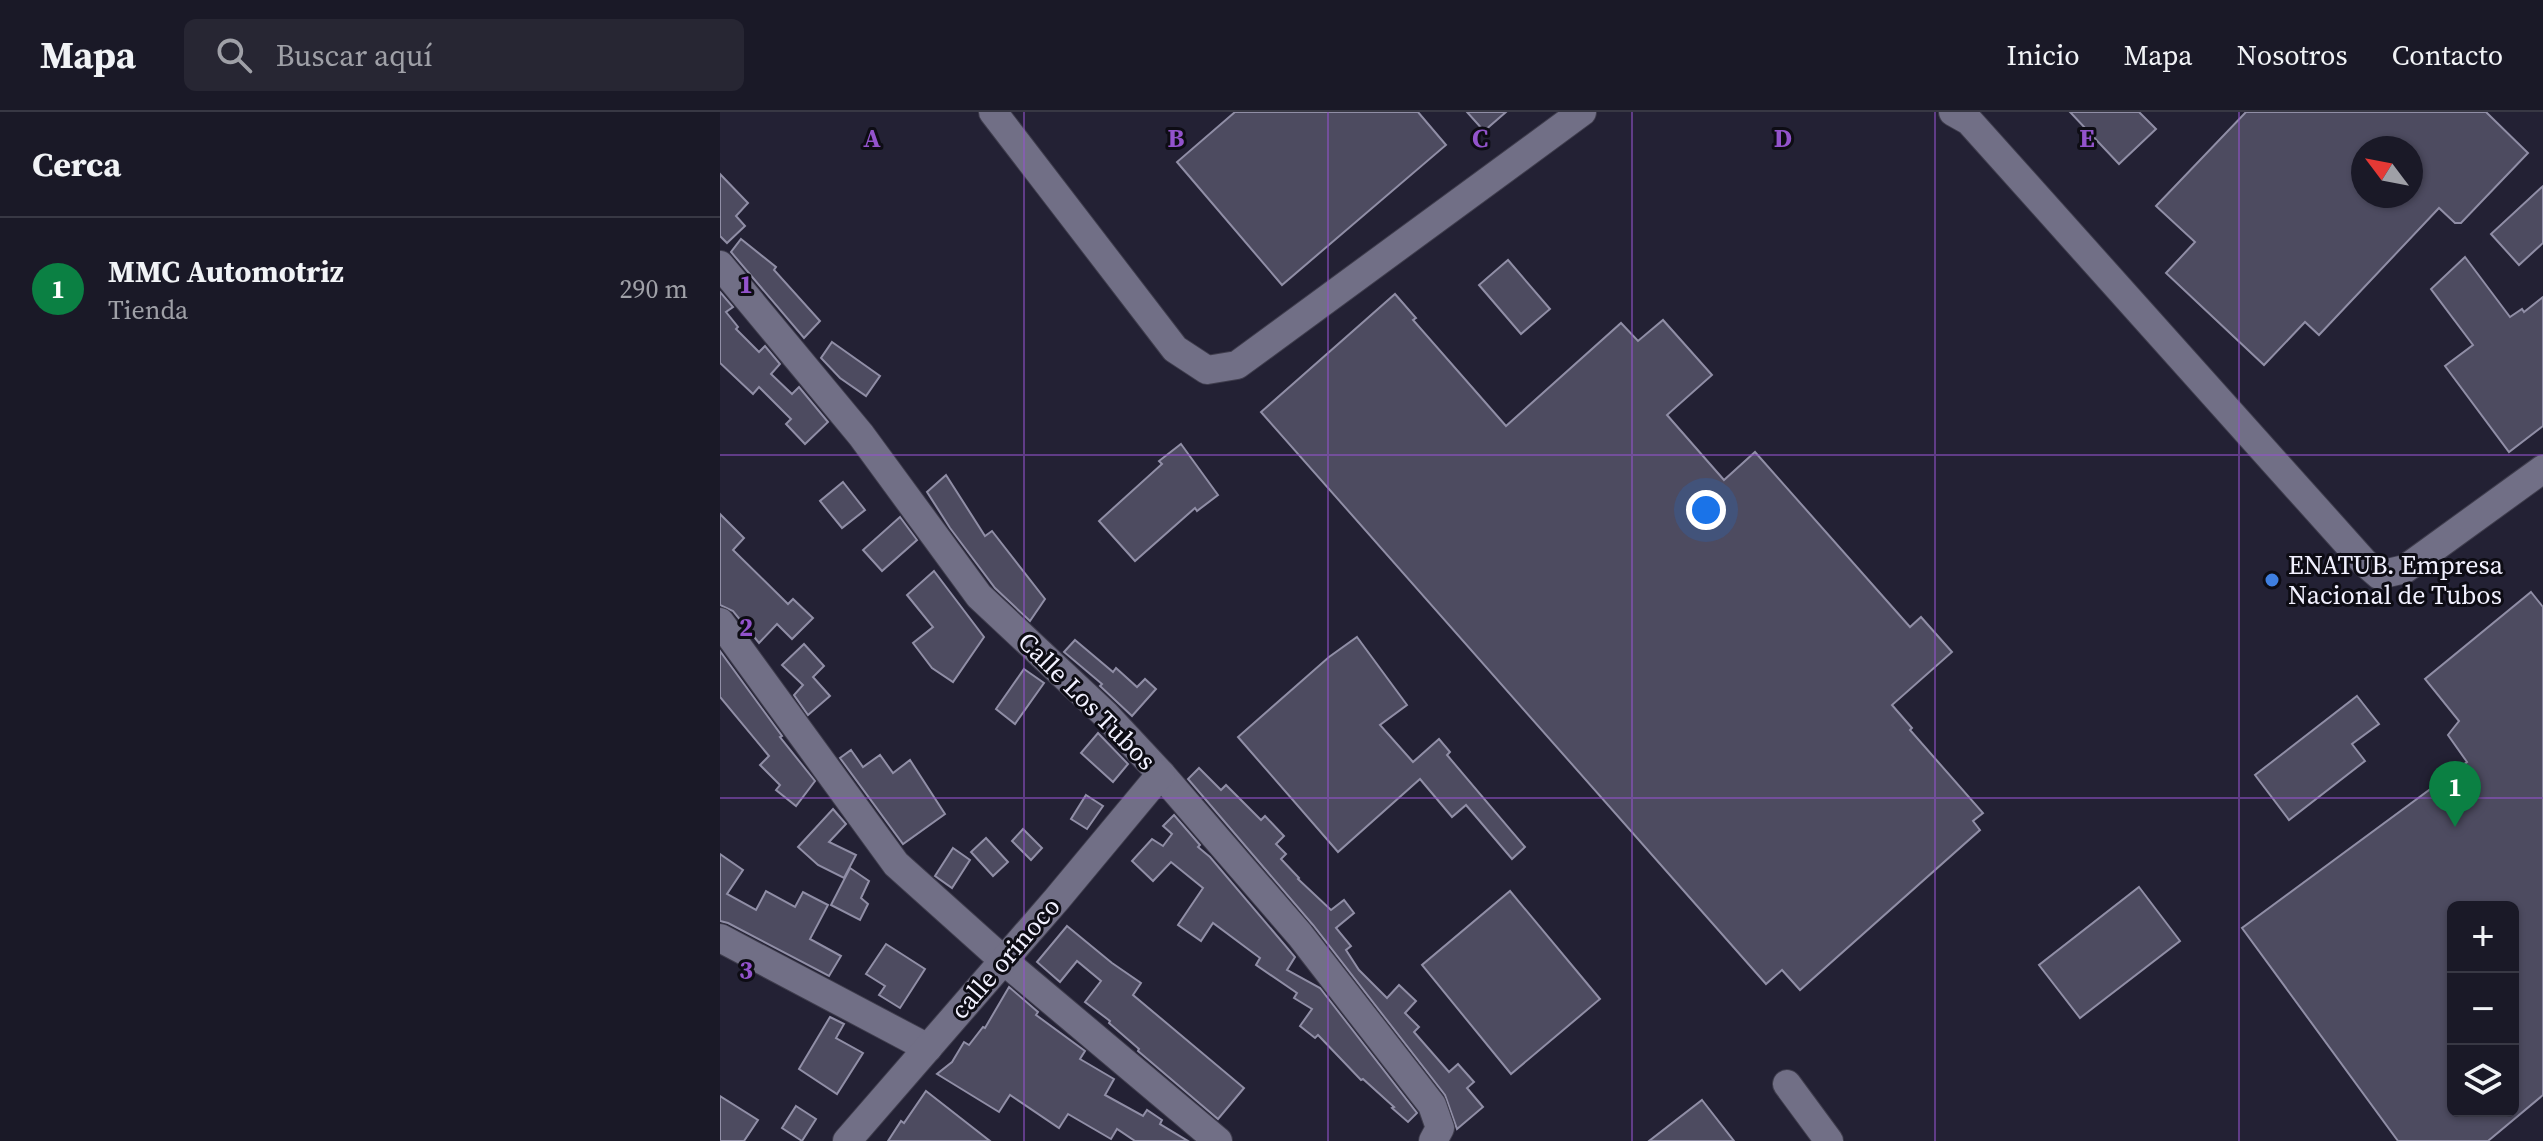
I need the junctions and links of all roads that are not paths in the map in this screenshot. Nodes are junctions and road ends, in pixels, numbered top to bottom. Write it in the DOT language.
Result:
graph roads {
  1 [pos="993,112"];
  2 [pos="1582,112"];
  3 [pos="1953,112"];
  4 [pos="720,265"];
  5 [pos="2543,469"];
  6 [pos="720,622"];
  7 [pos="1161,774"];
  8 [pos="720,938"];
  9 [pos="1003,960"];
  10 [pos="928,1048"];
  11 [pos="1787,1084"];
  12 [pos="847,1141"];
  13 [pos="1218,1141"];
  14 [pos="1433,1141"];
  15 [pos="1829,1141"];
  1 -- 2 [label="street"];
  3 -- 5 [label="street"];
  4 -- 7 [label="street, Calle Los Tubos"];
  6 -- 9 [label="street"];
  7 -- 9 [label="street, calle orinoco"];
  7 -- 14 [label="street, Calle Los Tubos"];
  8 -- 10 [label="street"];
  9 -- 10 [label="street, calle orinoco"];
  9 -- 13 [label="street"];
  10 -- 12 [label="street, calle orinoco"];
  11 -- 15 [label="street"];
}
